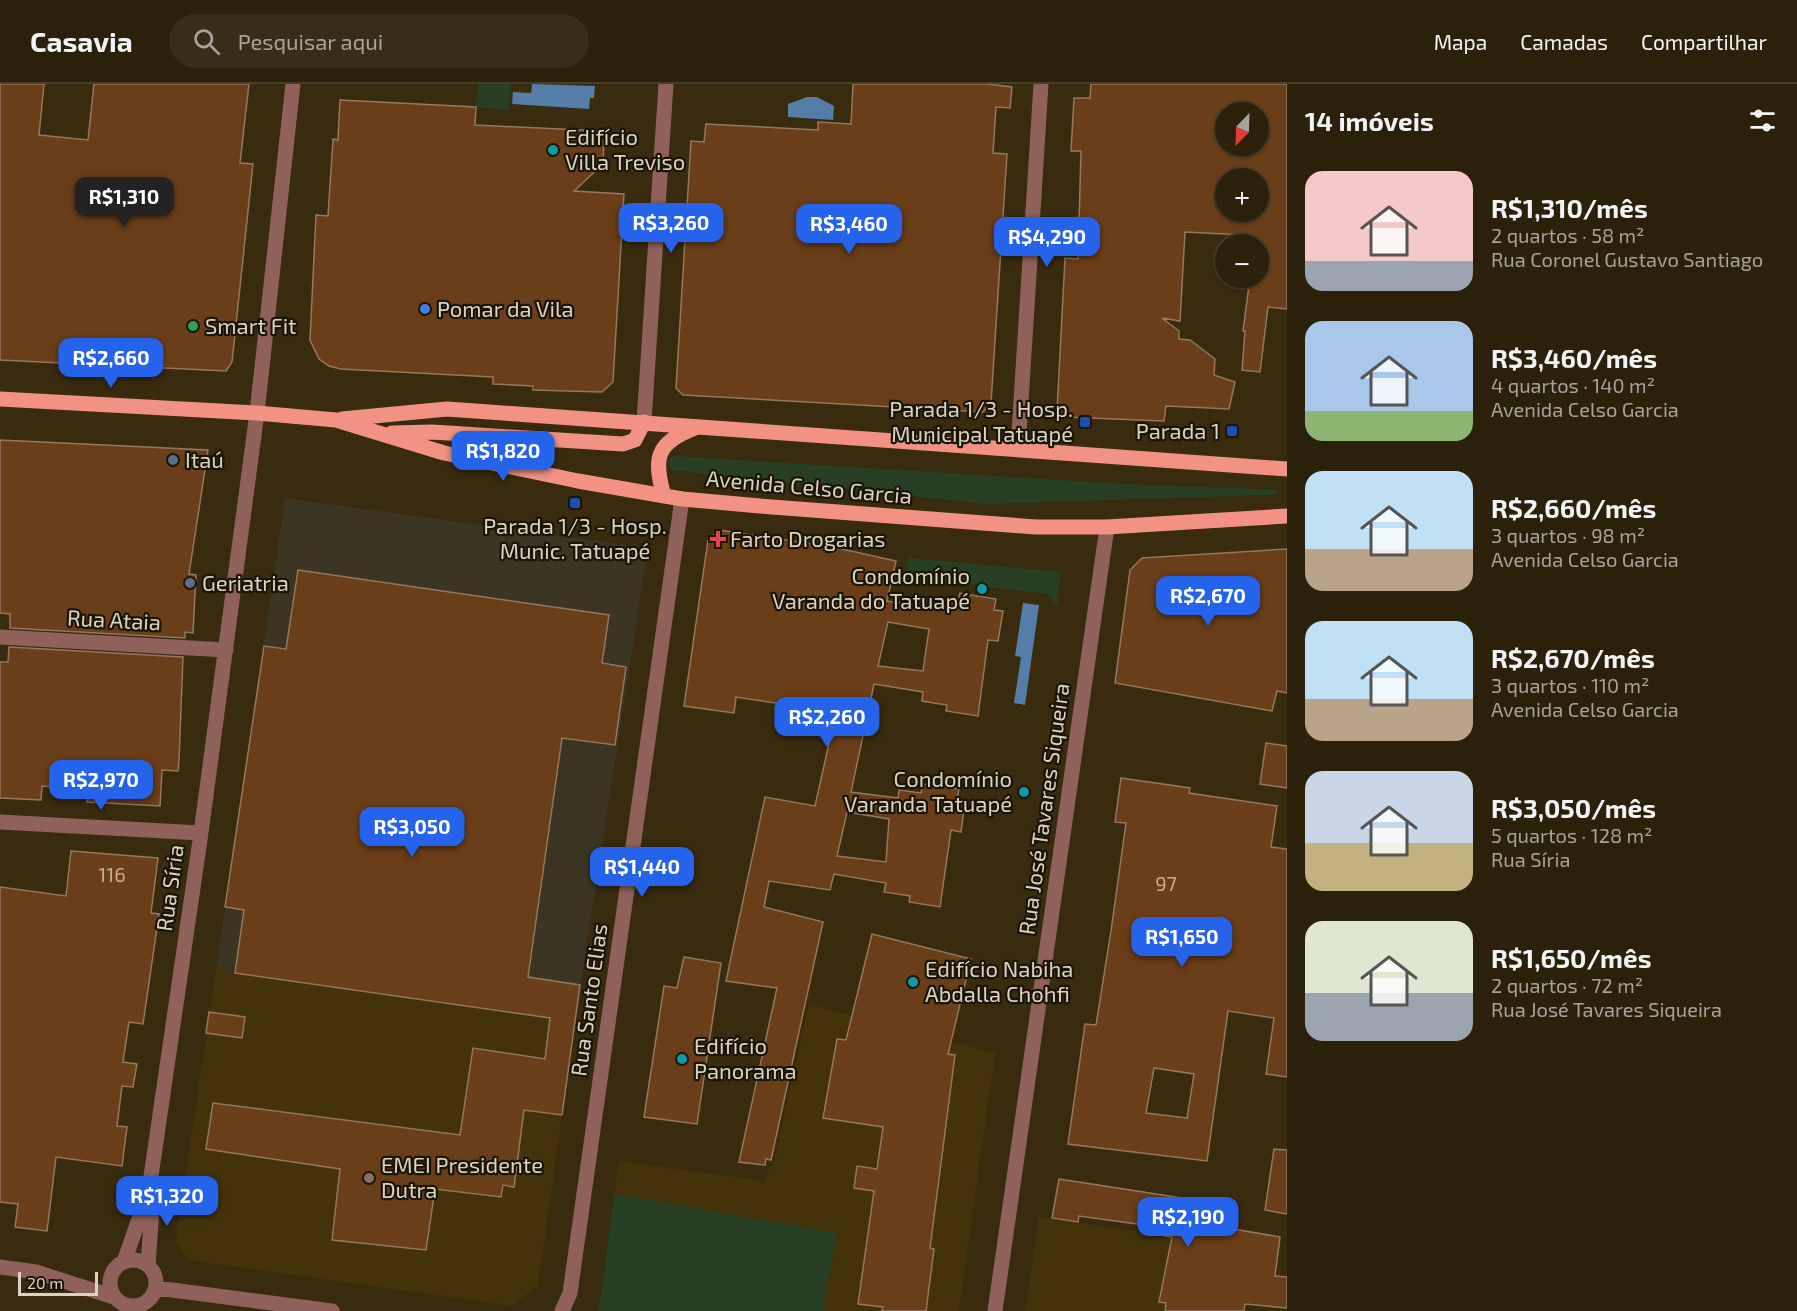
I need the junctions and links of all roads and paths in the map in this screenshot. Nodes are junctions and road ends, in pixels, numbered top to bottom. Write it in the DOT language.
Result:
graph roads {
  1 [pos="293,84"];
  2 [pos="666,84"];
  3 [pos="1041,84"];
  4 [pos="0,399"];
  5 [pos="257,413"];
  6 [pos="336,420"];
  7 [pos="644,422"];
  8 [pos="701,426"];
  9 [pos="379,434"];
  10 [pos="1018,449"];
  11 [pos="1287,469"];
  12 [pos="664,496"];
  13 [pos="682,499"];
  14 [pos="1287,516"];
  15 [pos="1107,527"];
  16 [pos="0,637"];
  17 [pos="226,650"];
  18 [pos="0,822"];
  19 [pos="201,833"];
  20 [pos="149,1190"];
  21 [pos="124,1262"];
  22 [pos="148,1265"];
  23 [pos="0,1267"];
  24 [pos="157,1288"];
  25 [pos="570,1293"];
  26 [pos="120,1304"];
  27 [pos="143,1308"];
  28 [pos="332,1311"];
  29 [pos="562,1311"];
  30 [pos="574,1311"];
  31 [pos="995,1311"];
  1 -- 5 [label="street, Rua Síria"];
  2 -- 7 [label="street"];
  3 -- 10 [label="street"];
  4 -- 5 [label="main road, Avenida Celso Garcia"];
  5 -- 6 [label="main road, Avenida Celso Garcia"];
  5 -- 17 [label="street, Rua Síria"];
  6 -- 7 [label="main road, Avenida Celso Garcia"];
  6 -- 9 [label="main road, Avenida Celso Garcia"];
  7 -- 8 [label="main road, Avenida Celso Garcia"];
  7 -- 9 [label="main road"];
  8 -- 10 [label="main road, Avenida Celso Garcia"];
  8 -- 12 [label="main road"];
  9 -- 12 [label="main road, Avenida Celso Garcia"];
  10 -- 11 [label="main road, Avenida Celso Garcia"];
  12 -- 13 [label="main road, Avenida Celso Garcia"];
  13 -- 15 [label="main road, Avenida Celso Garcia"];
  13 -- 25 [label="street, Rua Santo Elias"];
  14 -- 15 [label="main road, Avenida Celso Garcia"];
  15 -- 31 [label="street, Rua José Tavares Siqueira"];
  16 -- 17 [label="street, Rua Ataia"];
  17 -- 19 [label="street, Rua Síria"];
  18 -- 19 [label="street"];
  19 -- 20 [label="street, Rua Síria"];
  20 -- 21 [label="street, Rua Síria"];
  20 -- 22 [label="street, Rua Síria"];
  21 -- 22 [label="street"];
  21 -- 26 [label="street"];
  22 -- 24 [label="street"];
  23 -- 26 [label="street"];
  24 -- 27 [label="street"];
  24 -- 28 [label="street"];
  25 -- 29 [label="street, Rua Santo Elias"];
  25 -- 30 [label="street, Rua Santo Elias"];
  26 -- 27 [label="street"];
}
